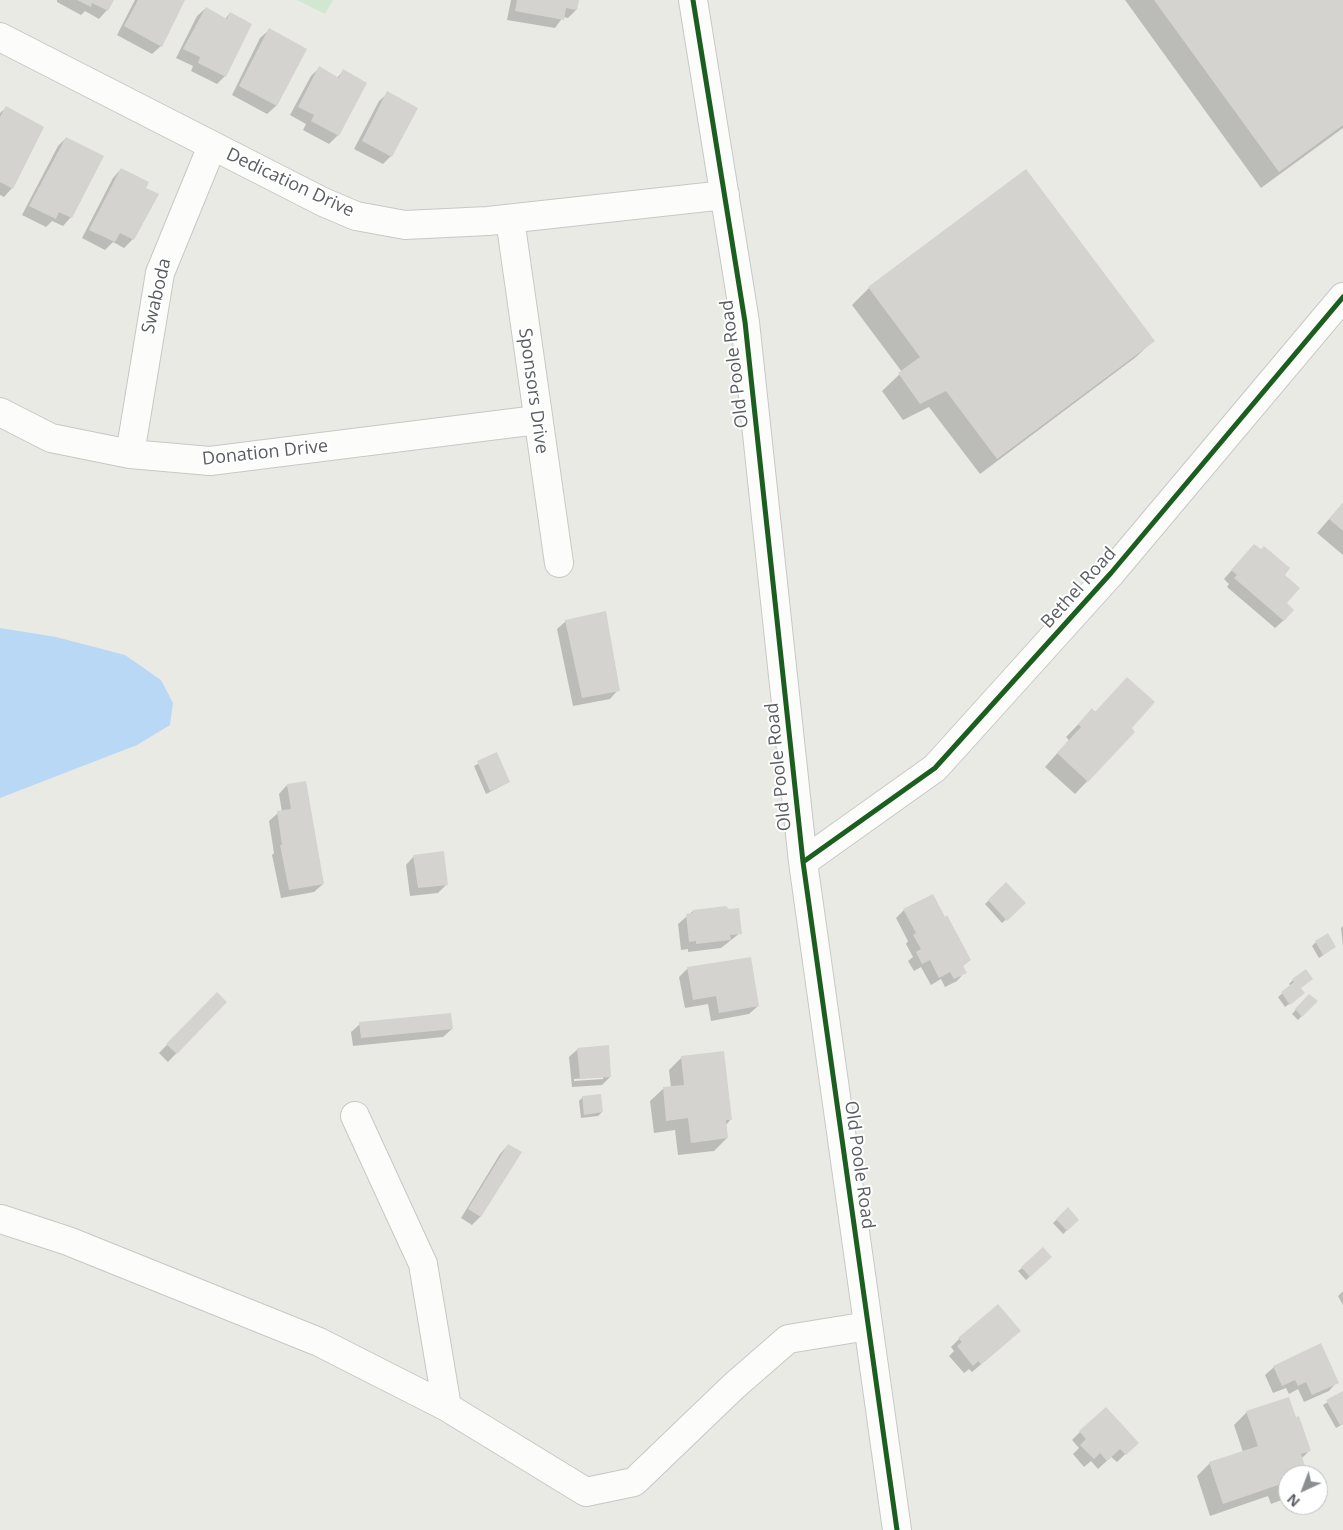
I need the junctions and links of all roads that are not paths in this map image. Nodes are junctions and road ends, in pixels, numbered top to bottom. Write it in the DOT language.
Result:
graph roads {
  1 [pos="697,2"];
  2 [pos="0,37"];
  3 [pos="212,146"];
  4 [pos="725,195"];
  5 [pos="510,219"];
  6 [pos="1343,297"];
  7 [pos="0,412"];
  8 [pos="537,420"];
  9 [pos="130,454"];
  10 [pos="559,563"];
  11 [pos="803,862"];
  12 [pos="356,1116"];
  13 [pos="1,1219"];
  14 [pos="868,1326"];
  15 [pos="447,1407"];
  16 [pos="897,1530"];
  1 -- 4 [label="street, Old Poole Road"];
  2 -- 3 [label="street, Dedication Drive"];
  3 -- 5 [label="street, Dedication Drive"];
  3 -- 9 [label="street, Swaboda"];
  4 -- 5 [label="street, Dedication Drive"];
  4 -- 11 [label="street, Old Poole Road"];
  5 -- 8 [label="street, Sponsors Drive"];
  6 -- 11 [label="street, Bethel Road"];
  7 -- 9 [label="street, Donation Drive"];
  8 -- 9 [label="street, Donation Drive"];
  8 -- 10 [label="street, Sponsors Drive"];
  11 -- 14 [label="street, Old Poole Road"];
  12 -- 15 [label="street"];
  13 -- 15 [label="street"];
  14 -- 15 [label="street"];
  14 -- 16 [label="street, Old Poole Road"];
}
